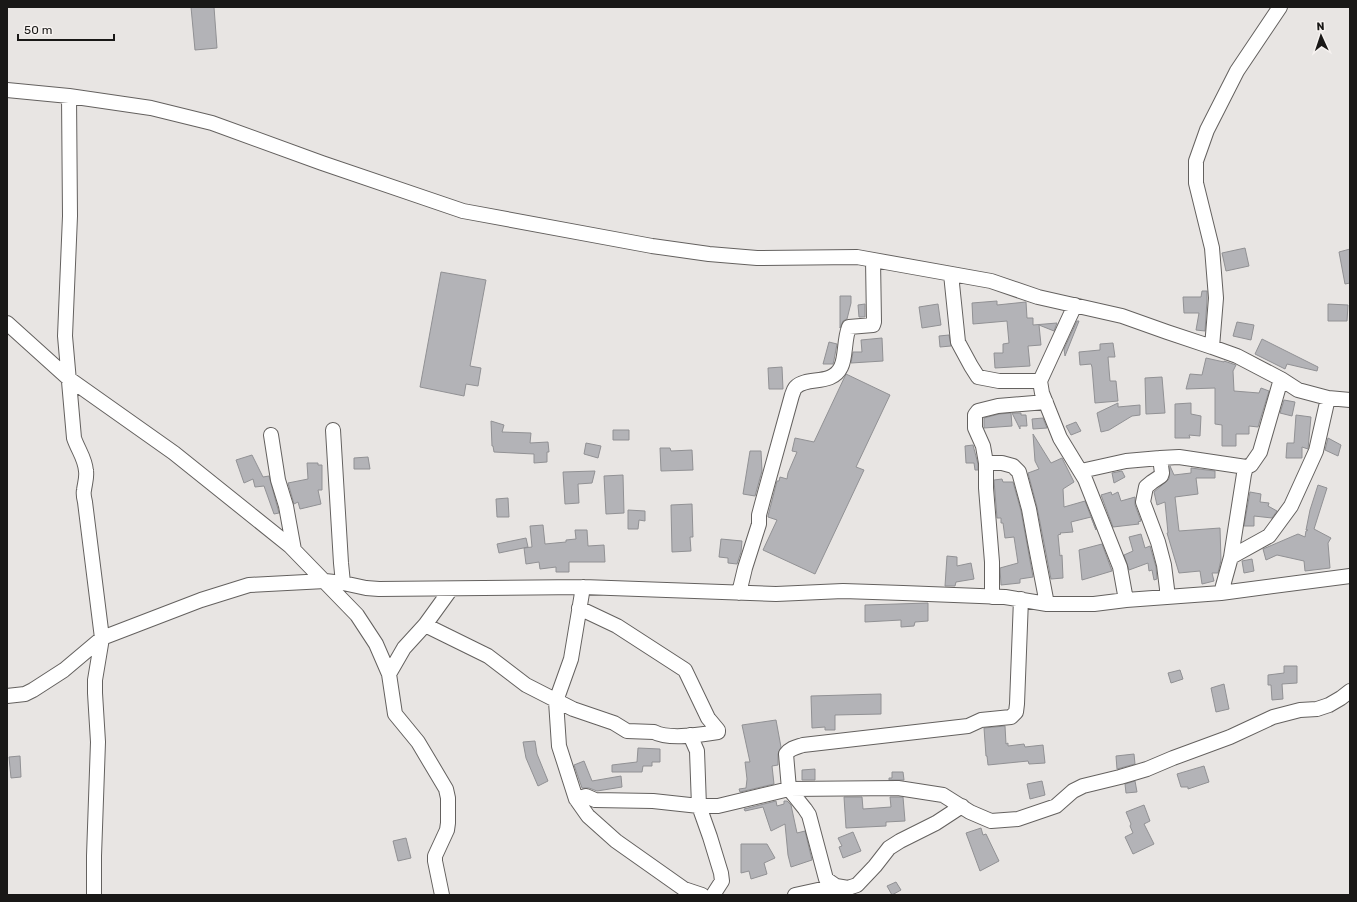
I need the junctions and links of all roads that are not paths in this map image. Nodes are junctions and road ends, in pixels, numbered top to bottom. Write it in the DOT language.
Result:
graph roads {
  1 [pos="1280,7"];
  2 [pos="7,90"];
  3 [pos="69,96"];
  4 [pos="873,260"];
  5 [pos="951,274"];
  6 [pos="1075,305"];
  7 [pos="7,323"];
  8 [pos="1212,346"];
  9 [pos="68,378"];
  10 [pos="1281,379"];
  11 [pos="1040,381"];
  12 [pos="1328,398"];
  13 [pos="1350,400"];
  14 [pos="1046,402"];
  15 [pos="333,430"];
  16 [pos="271,435"];
  17 [pos="1160,458"];
  18 [pos="986,463"];
  19 [pos="1246,467"];
  20 [pos="1081,471"];
  21 [pos="294,550"];
  22 [pos="1231,558"];
  23 [pos="1350,576"];
  24 [pos="324,581"];
  25 [pos="343,583"];
  26 [pos="583,587"];
  27 [pos="451,589"];
  28 [pos="739,593"];
  29 [pos="1221,593"];
  30 [pos="992,597"];
  31 [pos="1167,597"];
  32 [pos="1021,599"];
  33 [pos="1126,600"];
  34 [pos="1048,604"];
  35 [pos="579,608"];
  36 [pos="426,625"];
  37 [pos="102,638"];
  38 [pos="389,674"];
  39 [pos="1350,691"];
  40 [pos="7,696"];
  41 [pos="556,702"];
  42 [pos="690,735"];
  43 [pos="789,789"];
  44 [pos="576,799"];
  45 [pos="699,806"];
  46 [pos="962,806"];
  47 [pos="837,891"];
  48 [pos="94,895"];
  49 [pos="442,895"];
  50 [pos="702,895"];
  51 [pos="713,895"];
  52 [pos="795,895"];
  1 -- 8 [label="street"];
  2 -- 3 [label="street"];
  3 -- 4 [label="street"];
  3 -- 9 [label="street"];
  4 -- 5 [label="street"];
  4 -- 28 [label="street"];
  5 -- 6 [label="street"];
  5 -- 11 [label="street"];
  6 -- 8 [label="street"];
  6 -- 11 [label="street"];
  7 -- 9 [label="street"];
  8 -- 10 [label="street"];
  9 -- 21 [label="street"];
  9 -- 37 [label="street"];
  10 -- 12 [label="street"];
  10 -- 19 [label="street"];
  11 -- 14 [label="street"];
  12 -- 13 [label="street"];
  12 -- 22 [label="street"];
  14 -- 18 [label="street"];
  14 -- 20 [label="street"];
  15 -- 25 [label="street"];
  16 -- 21 [label="street"];
  17 -- 19 [label="street"];
  17 -- 20 [label="street"];
  17 -- 31 [label="street"];
  18 -- 30 [label="street"];
  18 -- 34 [label="street"];
  19 -- 22 [label="street"];
  20 -- 33 [label="street"];
  21 -- 24 [label="street"];
  22 -- 29 [label="street"];
  23 -- 29 [label="street"];
  24 -- 25 [label="street"];
  24 -- 37 [label="street"];
  24 -- 38 [label="street"];
  25 -- 27 [label="street"];
  26 -- 27 [label="street"];
  26 -- 28 [label="street"];
  26 -- 35 [label="street"];
  27 -- 36 [label="street"];
  28 -- 30 [label="street"];
  29 -- 31 [label="street"];
  30 -- 32 [label="street"];
  31 -- 33 [label="street"];
  32 -- 34 [label="street"];
  32 -- 43 [label="street"];
  33 -- 34 [label="street"];
  35 -- 41 [label="street"];
  35 -- 42 [label="street"];
  36 -- 38 [label="street"];
  36 -- 41 [label="street"];
  37 -- 40 [label="street"];
  37 -- 48 [label="street"];
  38 -- 49 [label="street"];
  39 -- 46 [label="street"];
  41 -- 42 [label="street"];
  41 -- 44 [label="street"];
  42 -- 45 [label="street"];
  43 -- 45 [label="street"];
  43 -- 46 [label="street"];
  43 -- 47 [label="street"];
  44 -- 45 [label="street"];
  44 -- 50 [label="street"];
  45 -- 51 [label="street"];
  46 -- 47 [label="street"];
  47 -- 52 [label="street"];
}
